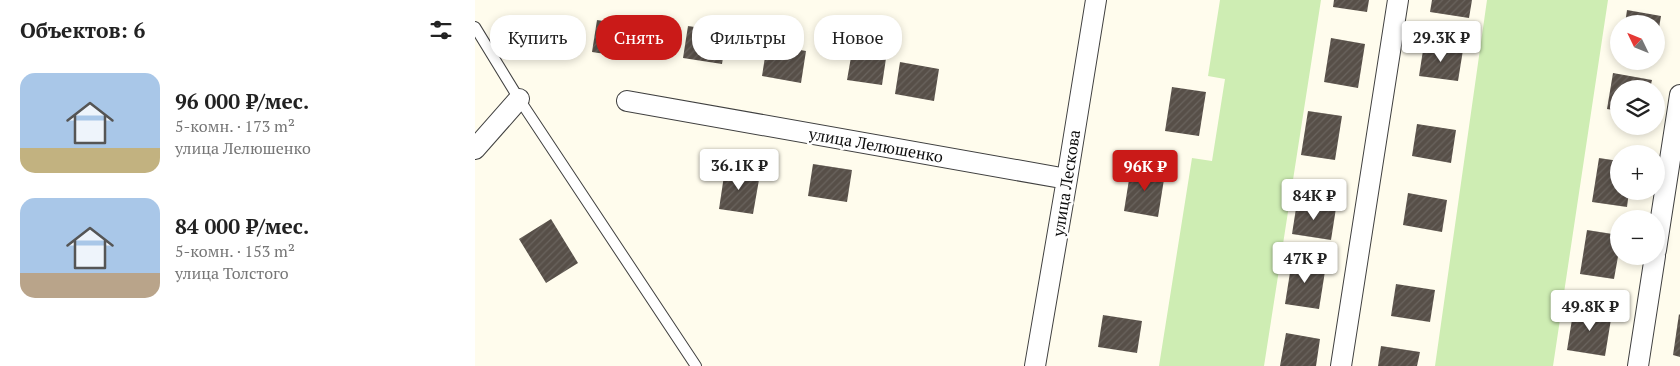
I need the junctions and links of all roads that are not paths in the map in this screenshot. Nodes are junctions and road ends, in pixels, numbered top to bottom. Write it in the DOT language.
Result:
graph roads {
  1 [pos="1096,0"];
  2 [pos="1397,0"];
  3 [pos="475,27"];
  4 [pos="1680,95"];
  5 [pos="519,99"];
  6 [pos="627,101"];
  7 [pos="475,149"];
  8 [pos="1067,179"];
  9 [pos="1662,210"];
  10 [pos="1654,265"];
  11 [pos="695,366"];
  12 [pos="1035,366"];
  13 [pos="1341,366"];
  14 [pos="1638,366"];
  1 -- 8 [label="street, улица Лескова"];
  2 -- 13 [label="street"];
  3 -- 5 [label="lane"];
  4 -- 9 [label="street"];
  5 -- 7 [label="street"];
  5 -- 11 [label="lane"];
  6 -- 8 [label="street, улица Лелюшенко"];
  8 -- 12 [label="street, улица Лескова"];
  10 -- 14 [label="street"];
}
